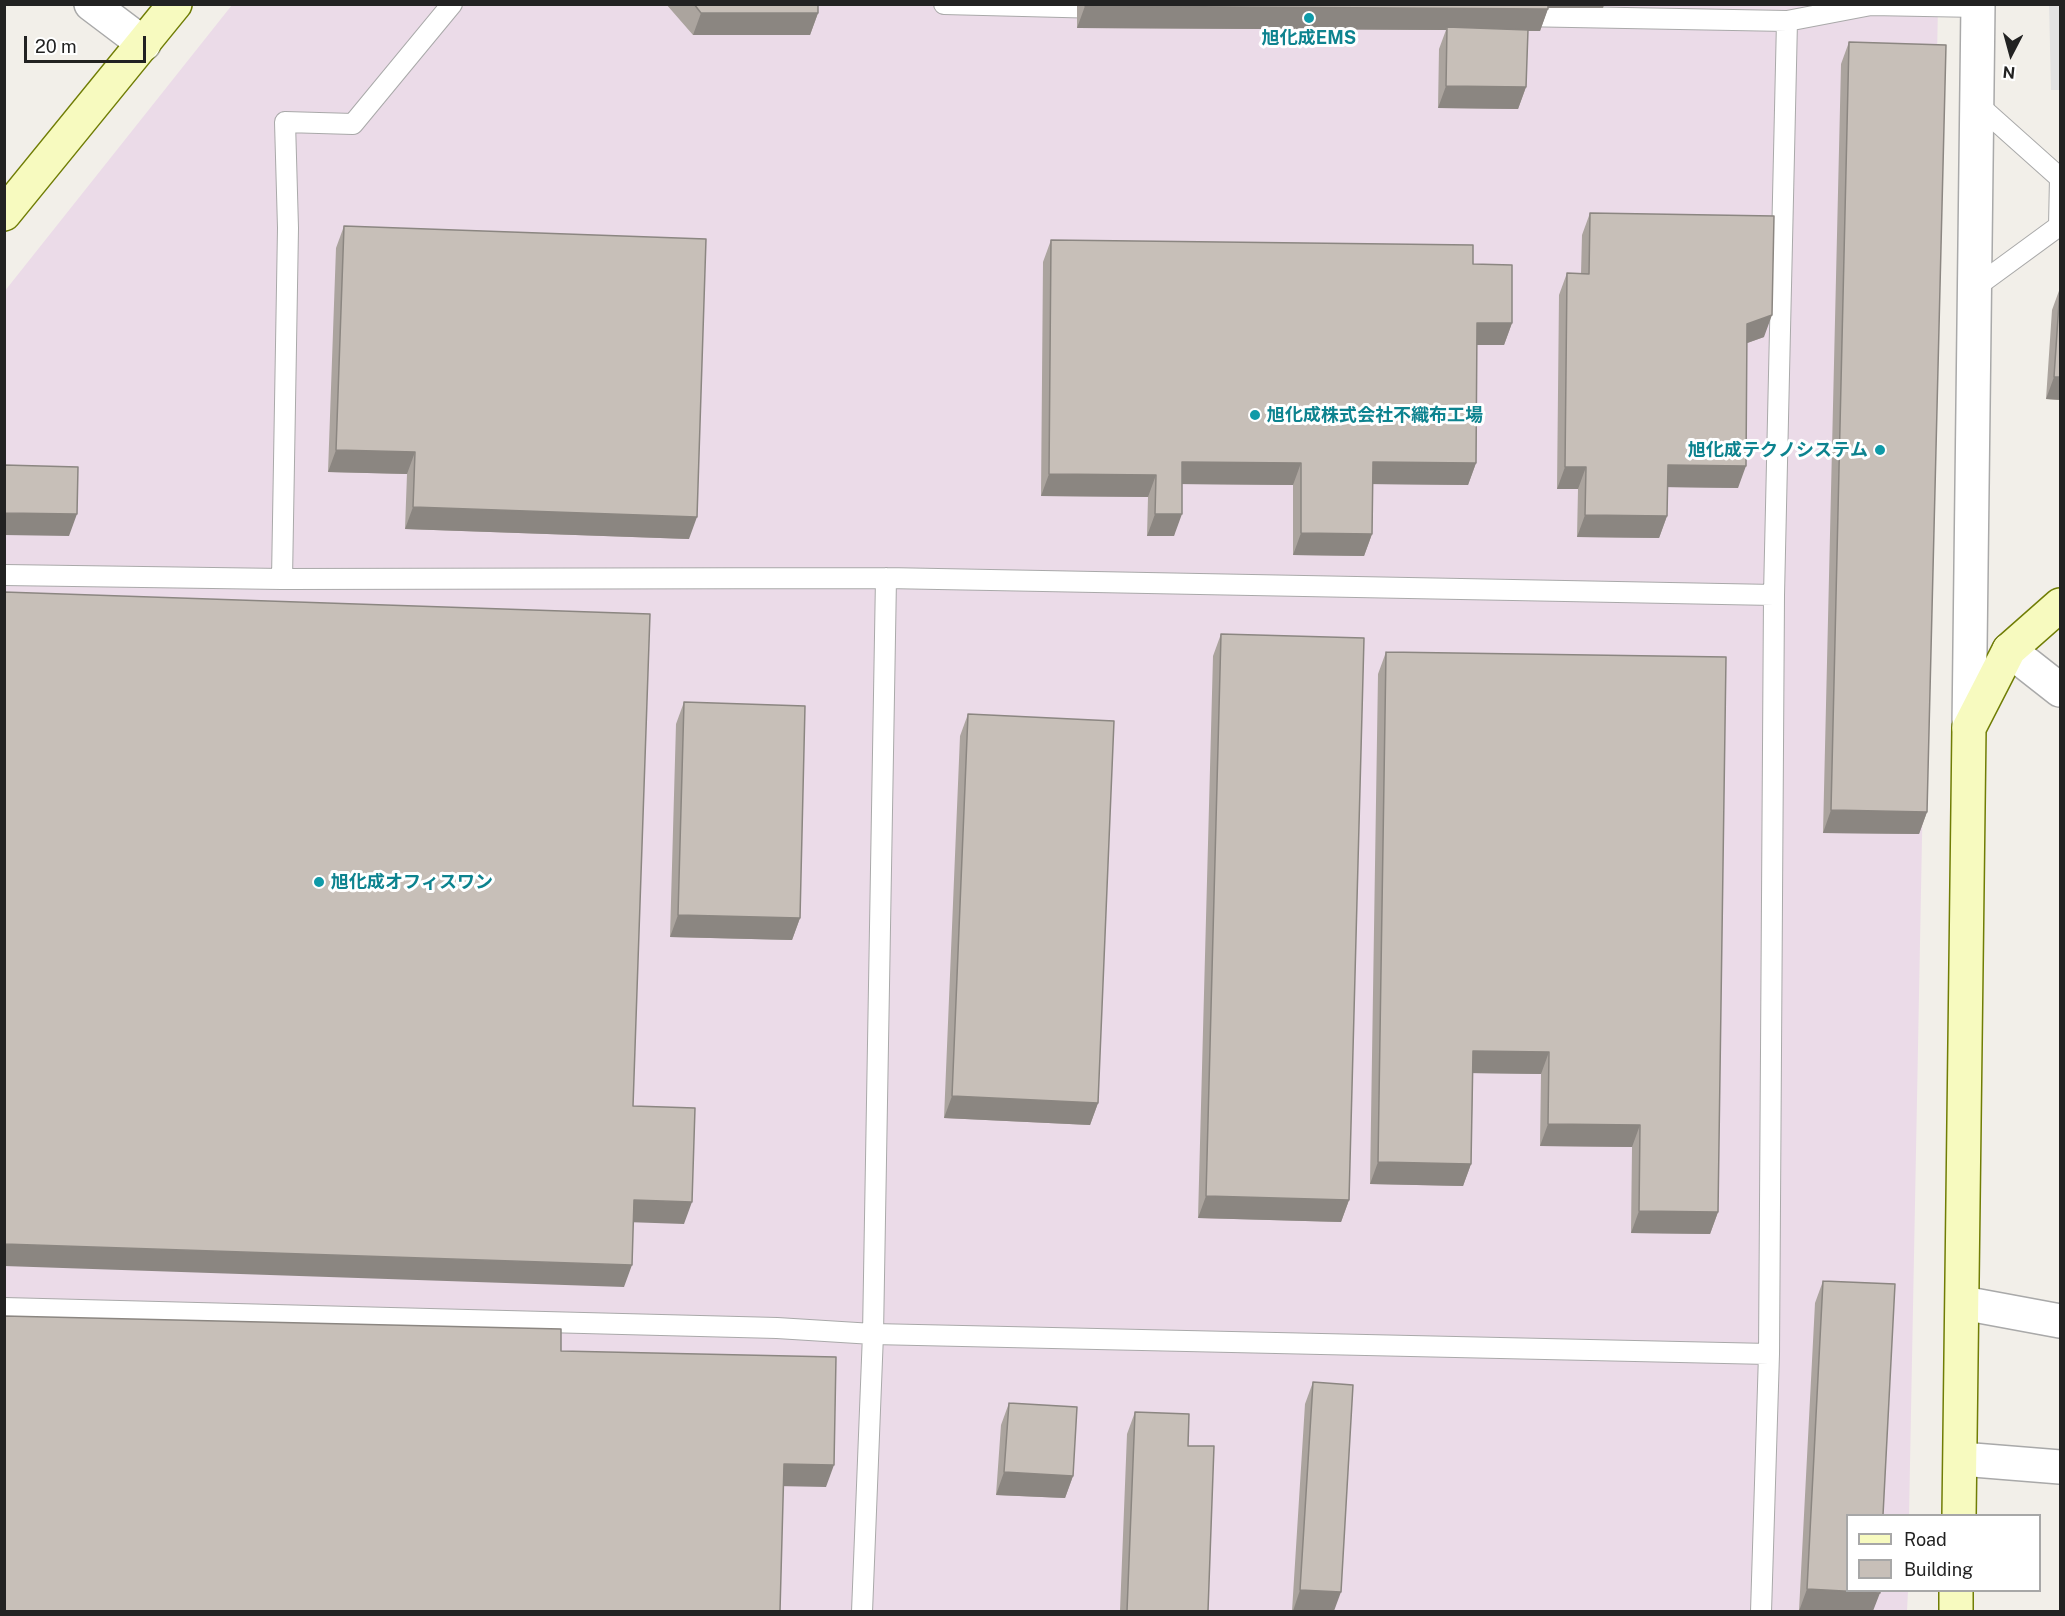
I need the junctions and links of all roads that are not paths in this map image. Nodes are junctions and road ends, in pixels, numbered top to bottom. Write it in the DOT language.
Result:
graph roads {
  1 [pos="92,4"];
  2 [pos="175,4"];
  3 [pos="452,4"];
  4 [pos="944,4"];
  5 [pos="1978,6"];
  6 [pos="1122,8"];
  7 [pos="1502,15"];
  8 [pos="1787,21"];
  9 [pos="144,44"];
  10 [pos="1976,103"];
  11 [pos="4,213"];
  12 [pos="1973,290"];
  13 [pos="4,575"];
  14 [pos="886,578"];
  15 [pos="282,579"];
  16 [pos="1774,595"];
  17 [pos="2061,605"];
  18 [pos="2009,650"];
  19 [pos="2061,690"];
  20 [pos="1969,728"];
  21 [pos="1963,1304"];
  22 [pos="4,1308"];
  23 [pos="2061,1321"];
  24 [pos="873,1334"];
  25 [pos="1769,1354"];
  26 [pos="1962,1459"];
  27 [pos="2061,1467"];
  28 [pos="1959,1514"];
  29 [pos="1956,1592"];
  30 [pos="862,1611"];
  31 [pos="1761,1611"];
  32 [pos="1956,1611"];
  1 -- 9 [label="street"];
  2 -- 9 [label="street"];
  3 -- 15 [label="lane"];
  4 -- 6 [label="lane"];
  5 -- 8 [label="lane"];
  5 -- 10 [label="street"];
  7 -- 8 [label="lane"];
  8 -- 16 [label="lane"];
  9 -- 11 [label="street"];
  10 -- 12 [label="street"];
  10 -- 12 [label="lane"];
  12 -- 20 [label="street"];
  13 -- 15 [label="lane"];
  14 -- 15 [label="lane"];
  14 -- 16 [label="lane"];
  14 -- 24 [label="lane"];
  16 -- 25 [label="lane"];
  17 -- 18 [label="street"];
  18 -- 19 [label="street"];
  18 -- 20 [label="street"];
  20 -- 21 [label="street"];
  21 -- 23 [label="street"];
  21 -- 26 [label="street"];
  22 -- 24 [label="lane"];
  24 -- 25 [label="lane"];
  24 -- 30 [label="lane"];
  25 -- 31 [label="lane"];
  26 -- 27 [label="street"];
  26 -- 28 [label="street"];
  29 -- 32 [label="street"];
}
